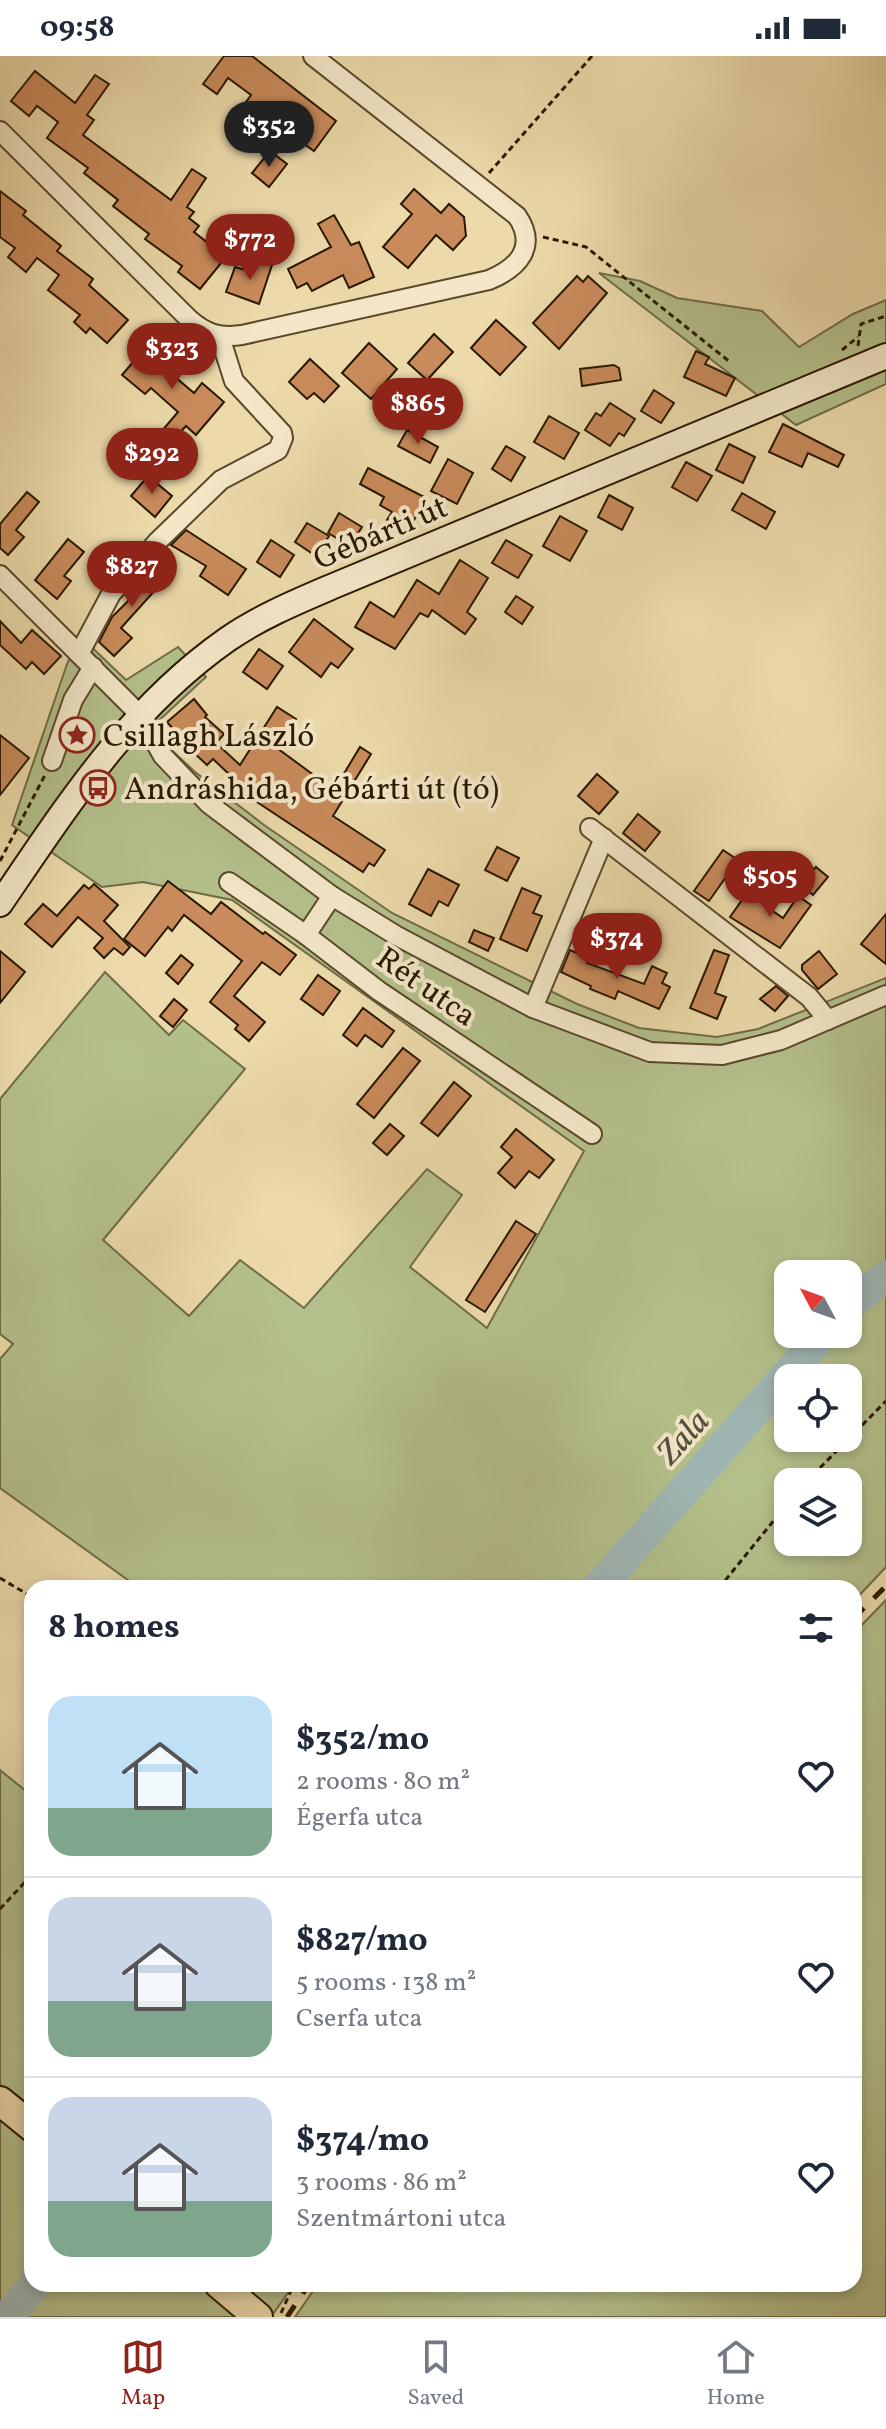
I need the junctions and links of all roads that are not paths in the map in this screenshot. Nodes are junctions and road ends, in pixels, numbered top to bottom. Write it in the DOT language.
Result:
graph roads {
  1 [pos="313,56"];
  2 [pos="0,131"];
  3 [pos="220,337"];
  4 [pos="886,356"];
  5 [pos="0,575"];
  6 [pos="86,660"];
  7 [pos="139,714"];
  8 [pos="52,761"];
  9 [pos="229,882"];
  10 [pos="332,896"];
  11 [pos="0,904"];
  12 [pos="306,935"];
  13 [pos="886,995"];
  14 [pos="533,1008"];
  15 [pos="828,1020"];
  16 [pos="592,1134"];
  17 [pos="0,2101"];
  18 [pos="24,2121"];
  19 [pos="231,2292"];
  20 [pos="264,2315"];
  1 -- 3 [label="street"];
  2 -- 3 [label="street"];
  3 -- 6 [label="street"];
  4 -- 7 [label="main road, Gébárti út"];
  5 -- 6 [label="street"];
  6 -- 7 [label="street"];
  6 -- 8 [label="street"];
  7 -- 10 [label="street"];
  7 -- 11 [label="main road, Gébárti út"];
  9 -- 12 [label="street, Rét utca"];
  10 -- 12 [label="street"];
  10 -- 14 [label="street"];
  12 -- 16 [label="street, Rét utca"];
  13 -- 15 [label="street"];
  14 -- 15 [label="street"];
  14 -- 15 [label="street"];
  17 -- 18 [label="main road"];
  19 -- 20 [label="main road"];
}
